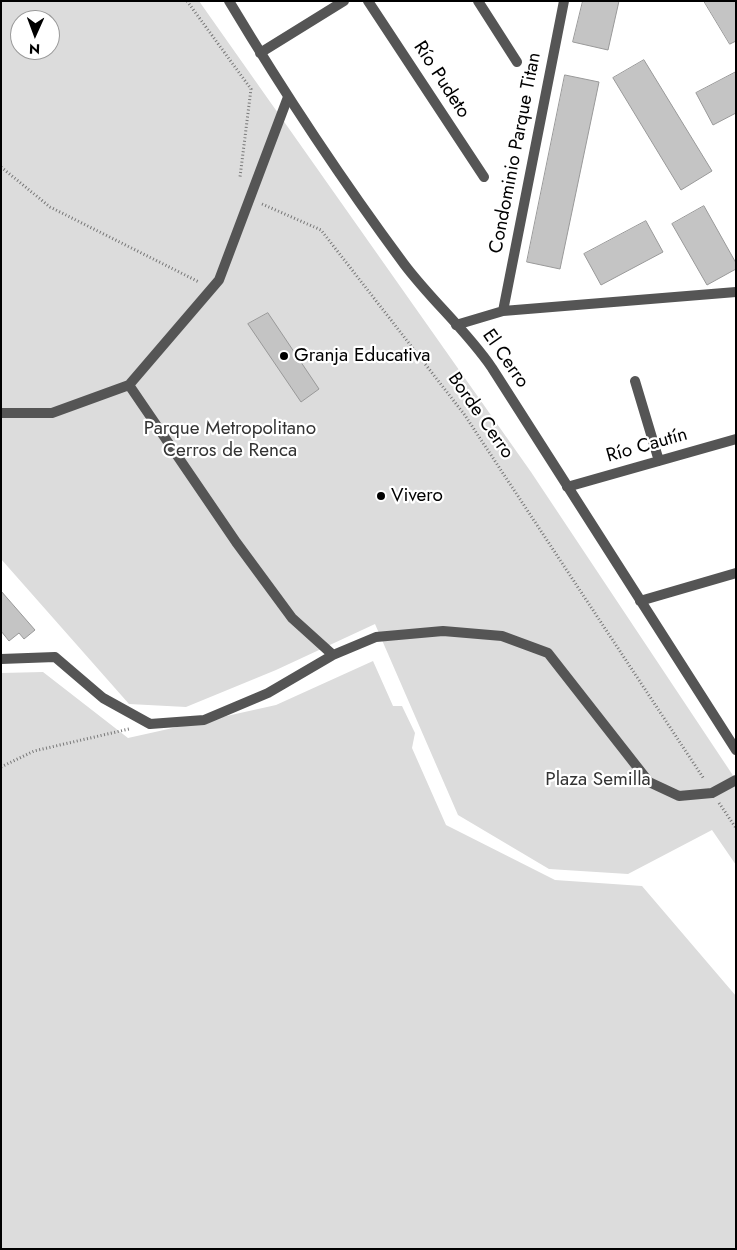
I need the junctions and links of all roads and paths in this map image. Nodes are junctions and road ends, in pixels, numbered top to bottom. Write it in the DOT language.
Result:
graph roads {
  1 [pos="188,1"];
  2 [pos="229,1"];
  3 [pos="344,1"];
  4 [pos="368,1"];
  5 [pos="478,1"];
  6 [pos="564,1"];
  7 [pos="260,53"];
  8 [pos="517,62"];
  9 [pos="288,97"];
  10 [pos="1,167"];
  11 [pos="484,177"];
  12 [pos="250,199"];
  13 [pos="212,288"];
  14 [pos="736,292"];
  15 [pos="502,312"];
  16 [pos="456,325"];
  17 [pos="635,381"];
  18 [pos="130,384"];
  19 [pos="1,413"];
  20 [pos="736,439"];
  21 [pos="659,461"];
  22 [pos="568,487"];
  23 [pos="736,573"];
  24 [pos="640,601"];
  25 [pos="333,655"];
  26 [pos="1,659"];
  27 [pos="150,724"];
  28 [pos="736,750"];
  29 [pos="1,767"];
  30 [pos="736,780"];
  31 [pos="712,793"];
  32 [pos="736,828"];
  1 -- 12 [label="path"];
  2 -- 7 [label="street, El Cerro"];
  3 -- 7 [label="street"];
  4 -- 11 [label="street, Río Pudeto"];
  5 -- 8 [label="street"];
  6 -- 15 [label="street, Condominio Parque Titan"];
  7 -- 9 [label="street, El Cerro"];
  9 -- 12 [label="street"];
  9 -- 16 [label="street, El Cerro"];
  10 -- 13 [label="path"];
  12 -- 13 [label="street"];
  12 -- 31 [label="path, Borde Cerro"];
  13 -- 18 [label="street"];
  14 -- 15 [label="street"];
  15 -- 16 [label="street"];
  16 -- 22 [label="street, El Cerro"];
  17 -- 21 [label="street"];
  18 -- 19 [label="street"];
  18 -- 25 [label="street"];
  20 -- 21 [label="street, Río Cautín"];
  21 -- 22 [label="street, Río Cautín"];
  22 -- 24 [label="street, El Cerro"];
  23 -- 24 [label="street"];
  24 -- 28 [label="street, El Cerro"];
  25 -- 27 [label="street"];
  25 -- 31 [label="street"];
  26 -- 27 [label="street"];
  27 -- 29 [label="path"];
  30 -- 31 [label="street"];
  31 -- 32 [label="path, Borde Cerro"];
}
